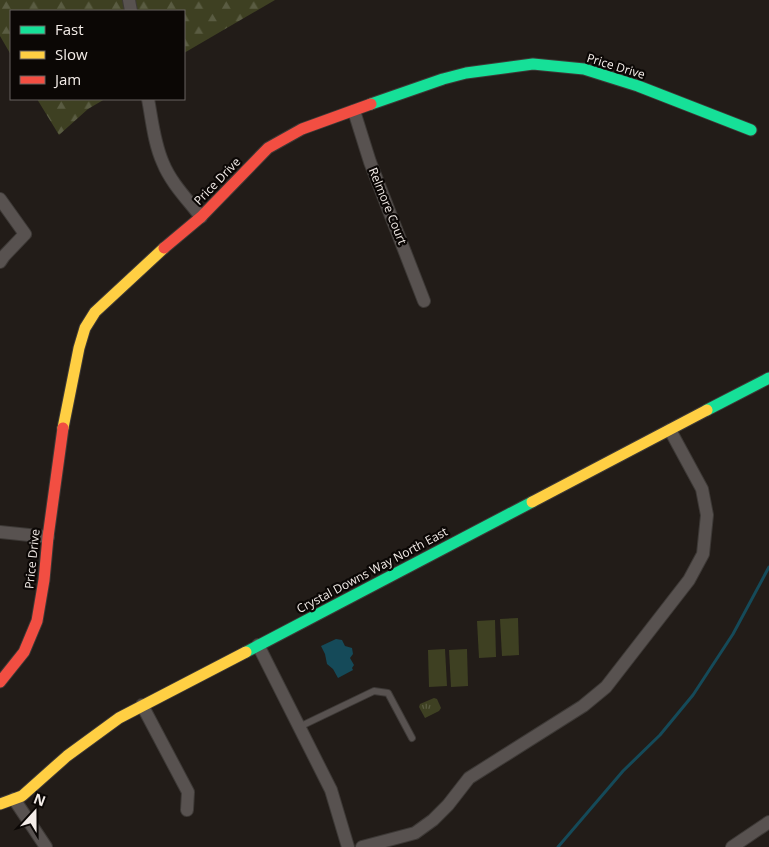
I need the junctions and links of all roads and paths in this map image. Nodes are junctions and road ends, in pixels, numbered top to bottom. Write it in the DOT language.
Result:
graph roads {
  1 [pos="148,100"];
  2 [pos="354,110"];
  3 [pos="751,130"];
  4 [pos="0,199"];
  5 [pos="201,217"];
  6 [pos="0,262"];
  7 [pos="424,301"];
  8 [pos="769,378"];
  9 [pos="670,430"];
  10 [pos="0,532"];
  11 [pos="48,537"];
  12 [pos="258,644"];
  13 [pos="0,682"];
  14 [pos="142,705"];
  15 [pos="299,727"];
  16 [pos="412,738"];
  17 [pos="14,799"];
  18 [pos="0,804"];
  19 [pos="187,810"];
  20 [pos="769,822"];
  21 [pos="46,847"];
  22 [pos="348,847"];
  23 [pos="362,847"];
  24 [pos="732,847"];
  1 -- 5 [label="street"];
  2 -- 3 [label="street, Price Drive"];
  2 -- 5 [label="street, Price Drive"];
  2 -- 7 [label="street, Relmore Court"];
  4 -- 6 [label="street"];
  5 -- 11 [label="street, Price Drive"];
  8 -- 9 [label="street, Crystal Downs Way North East"];
  9 -- 12 [label="street, Crystal Downs Way North East"];
  9 -- 23 [label="street"];
  10 -- 11 [label="street"];
  11 -- 13 [label="street, Price Drive"];
  12 -- 14 [label="street, Crystal Downs Way North East"];
  12 -- 15 [label="street"];
  14 -- 17 [label="street, Crystal Downs Way North East"];
  14 -- 19 [label="street"];
  15 -- 16 [label="lane"];
  15 -- 22 [label="street"];
  17 -- 18 [label="street, Crystal Downs Way North East"];
  17 -- 21 [label="street"];
  20 -- 24 [label="street"];
}
